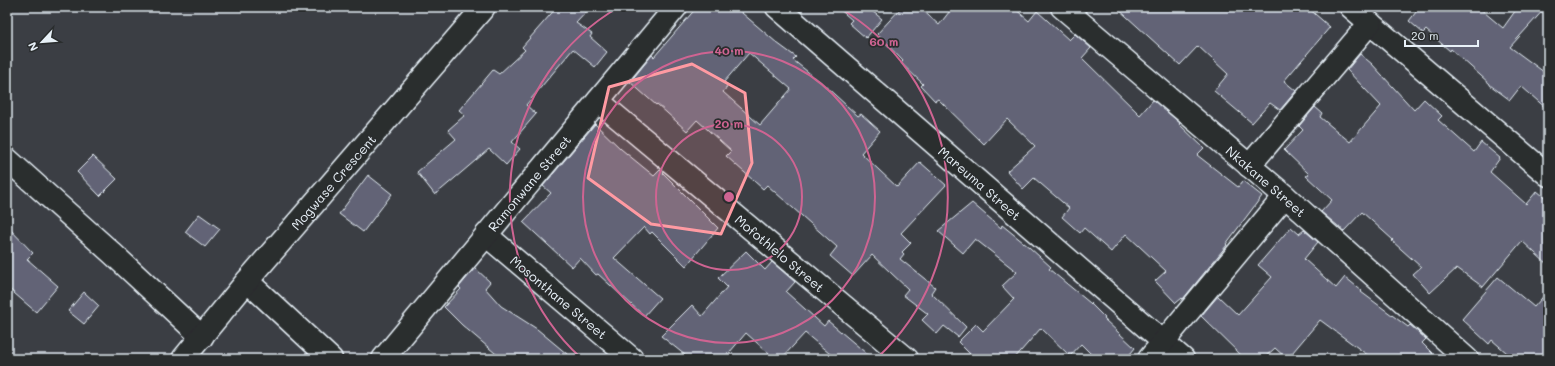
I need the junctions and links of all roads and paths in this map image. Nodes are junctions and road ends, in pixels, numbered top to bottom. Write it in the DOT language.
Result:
graph roads {
  1 [pos="484,7"];
  2 [pos="676,7"];
  3 [pos="777,7"];
  4 [pos="1062,7"];
  5 [pos="1351,7"];
  6 [pos="1370,23"];
  7 [pos="598,101"];
  8 [pos="7,159"];
  9 [pos="1250,166"];
  10 [pos="1548,175"];
  11 [pos="1285,196"];
  12 [pos="486,235"];
  13 [pos="247,281"];
  14 [pos="202,337"];
  15 [pos="1163,342"];
  16 [pos="183,359"];
  17 [pos="331,359"];
  18 [pos="383,359"];
  19 [pos="632,359"];
  20 [pos="907,359"];
  21 [pos="1148,359"];
  22 [pos="1184,359"];
  23 [pos="1467,359"];
  1 -- 13 [label="street, Mogwase Crescent"];
  2 -- 7 [label="street, Ramonwane Street"];
  3 -- 15 [label="street, Mareuma Street"];
  4 -- 9 [label="street, Nkakane Street"];
  5 -- 6 [label="street"];
  6 -- 9 [label="street"];
  6 -- 10 [label="street"];
  7 -- 12 [label="street, Ramonwane Street"];
  7 -- 20 [label="street, Mofothlelo Street"];
  8 -- 14 [label="street"];
  9 -- 11 [label="street, Nkakane Street"];
  11 -- 15 [label="street"];
  11 -- 23 [label="street, Nkakane Street"];
  12 -- 18 [label="street, Ramonwane Street"];
  12 -- 19 [label="street, Mosonthane Street"];
  13 -- 14 [label="street, Mogwase Crescent"];
  13 -- 17 [label="street"];
  14 -- 16 [label="street, Mogwase Crescent"];
  15 -- 21 [label="street"];
  15 -- 22 [label="street, Mareuma Street"];
}
